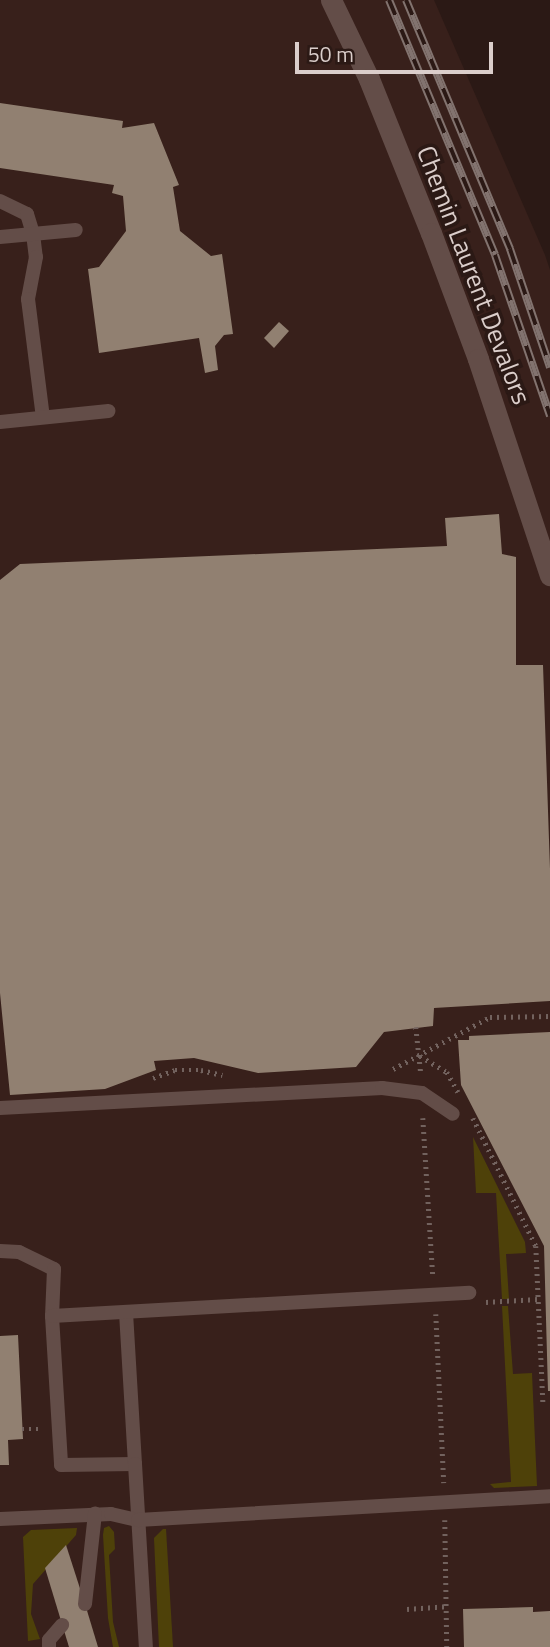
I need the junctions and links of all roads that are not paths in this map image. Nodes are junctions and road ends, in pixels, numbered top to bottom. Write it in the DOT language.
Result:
graph roads {
  1 [pos="331,0"];
  2 [pos="0,201"];
  3 [pos="76,230"];
  4 [pos="33,234"];
  5 [pos="0,237"];
  6 [pos="108,411"];
  7 [pos="43,417"];
  8 [pos="0,422"];
  9 [pos="550,575"];
  10 [pos="0,1108"];
  11 [pos="453,1114"];
  12 [pos="0,1251"];
  13 [pos="469,1293"];
  14 [pos="126,1311"];
  15 [pos="52,1315"];
  16 [pos="135,1464"];
  17 [pos="550,1496"];
  18 [pos="95,1514"];
  19 [pos="0,1519"];
  20 [pos="138,1520"];
  21 [pos="85,1604"];
  22 [pos="62,1625"];
  23 [pos="49,1647"];
  24 [pos="146,1647"];
  1 -- 9 [label="street, Chemin Laurent Devalors"];
  2 -- 4 [label="lane"];
  3 -- 4 [label="lane"];
  4 -- 5 [label="lane"];
  4 -- 7 [label="lane"];
  6 -- 7 [label="lane"];
  7 -- 8 [label="lane"];
  10 -- 11 [label="lane"];
  12 -- 15 [label="lane"];
  13 -- 14 [label="lane"];
  14 -- 15 [label="lane"];
  14 -- 16 [label="lane"];
  15 -- 16 [label="lane"];
  16 -- 20 [label="lane"];
  17 -- 20 [label="lane"];
  18 -- 19 [label="lane"];
  18 -- 20 [label="lane"];
  18 -- 21 [label="lane"];
  20 -- 24 [label="lane"];
  22 -- 23 [label="lane"];
}
